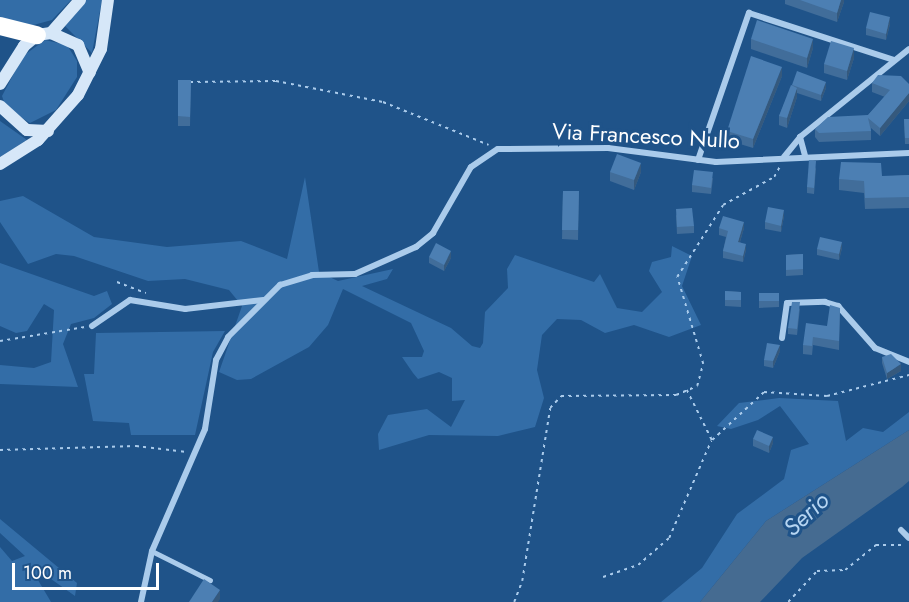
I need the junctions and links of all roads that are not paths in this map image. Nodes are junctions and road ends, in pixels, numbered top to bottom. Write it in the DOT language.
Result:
graph roads {
  1 [pos="81,0"];
  2 [pos="108,0"];
  3 [pos="0,26"];
  4 [pos="44,34"];
  5 [pos="909,49"];
  6 [pos="894,60"];
  7 [pos="90,73"];
  8 [pos="0,84"];
  9 [pos="0,106"];
  10 [pos="48,131"];
  11 [pos="800,137"];
  12 [pos="909,153"];
  13 [pos="805,156"];
  14 [pos="784,158"];
  15 [pos="698,160"];
  16 [pos="0,165"];
  17 [pos="263,300"];
  18 [pos="92,326"];
  19 [pos="782,338"];
  20 [pos="909,362"];
  21 [pos="901,530"];
  22 [pos="909,539"];
  23 [pos="152,551"];
  24 [pos="210,580"];
  25 [pos="141,602"];
  1 -- 4 [label="street"];
  2 -- 7 [label="street"];
  3 -- 4 [label="highway"];
  4 -- 7 [label="street"];
  4 -- 8 [label="street"];
  5 -- 6 [label="street"];
  6 -- 11 [label="street"];
  6 -- 15 [label="street"];
  7 -- 10 [label="street"];
  9 -- 10 [label="street"];
  10 -- 16 [label="street"];
  11 -- 13 [label="street"];
  11 -- 14 [label="street"];
  12 -- 13 [label="street, Via Francesco Nullo"];
  13 -- 14 [label="street, Via Francesco Nullo"];
  14 -- 15 [label="street, Via Francesco Nullo"];
  15 -- 17 [label="street, Via Francesco Nullo"];
  17 -- 18 [label="street"];
  17 -- 23 [label="street"];
  19 -- 20 [label="street"];
  21 -- 22 [label="street"];
  23 -- 24 [label="lane"];
  23 -- 25 [label="street"];
}
